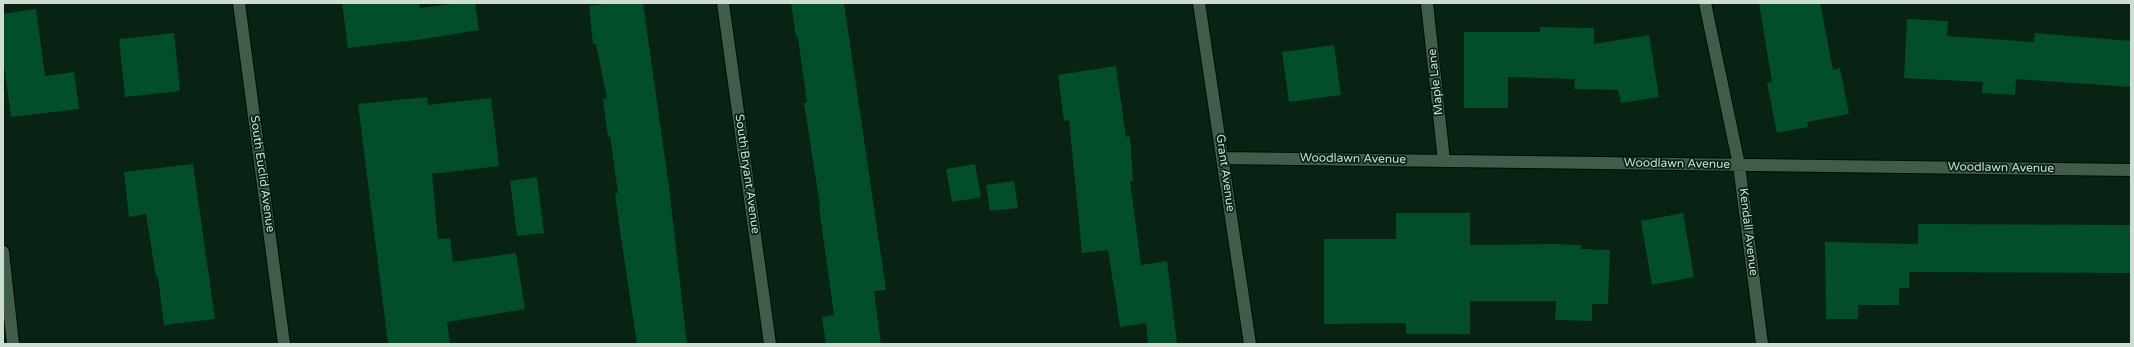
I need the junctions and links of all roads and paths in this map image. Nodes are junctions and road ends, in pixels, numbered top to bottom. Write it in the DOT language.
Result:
graph roads {
  1 [pos="239,3"];
  2 [pos="723,3"];
  3 [pos="1199,3"];
  4 [pos="1427,3"];
  5 [pos="1705,3"];
  6 [pos="1222,158"];
  7 [pos="1444,161"];
  8 [pos="1739,164"];
  9 [pos="2131,170"];
  10 [pos="3,252"];
  11 [pos="13,344"];
  12 [pos="284,344"];
  13 [pos="770,344"];
  14 [pos="1250,344"];
  15 [pos="1762,344"];
  1 -- 12 [label="street, South Euclid Avenue"];
  2 -- 13 [label="street, South Bryant Avenue"];
  3 -- 6 [label="street, Grant Avenue"];
  4 -- 7 [label="street, Maple Lane"];
  5 -- 8 [label="street, Kendall Avenue"];
  6 -- 7 [label="street, Woodlawn Avenue"];
  6 -- 14 [label="street, Grant Avenue"];
  7 -- 8 [label="street, Woodlawn Avenue"];
  8 -- 9 [label="street, Woodlawn Avenue"];
  8 -- 15 [label="street, Kendall Avenue"];
  10 -- 11 [label="street"];
}
